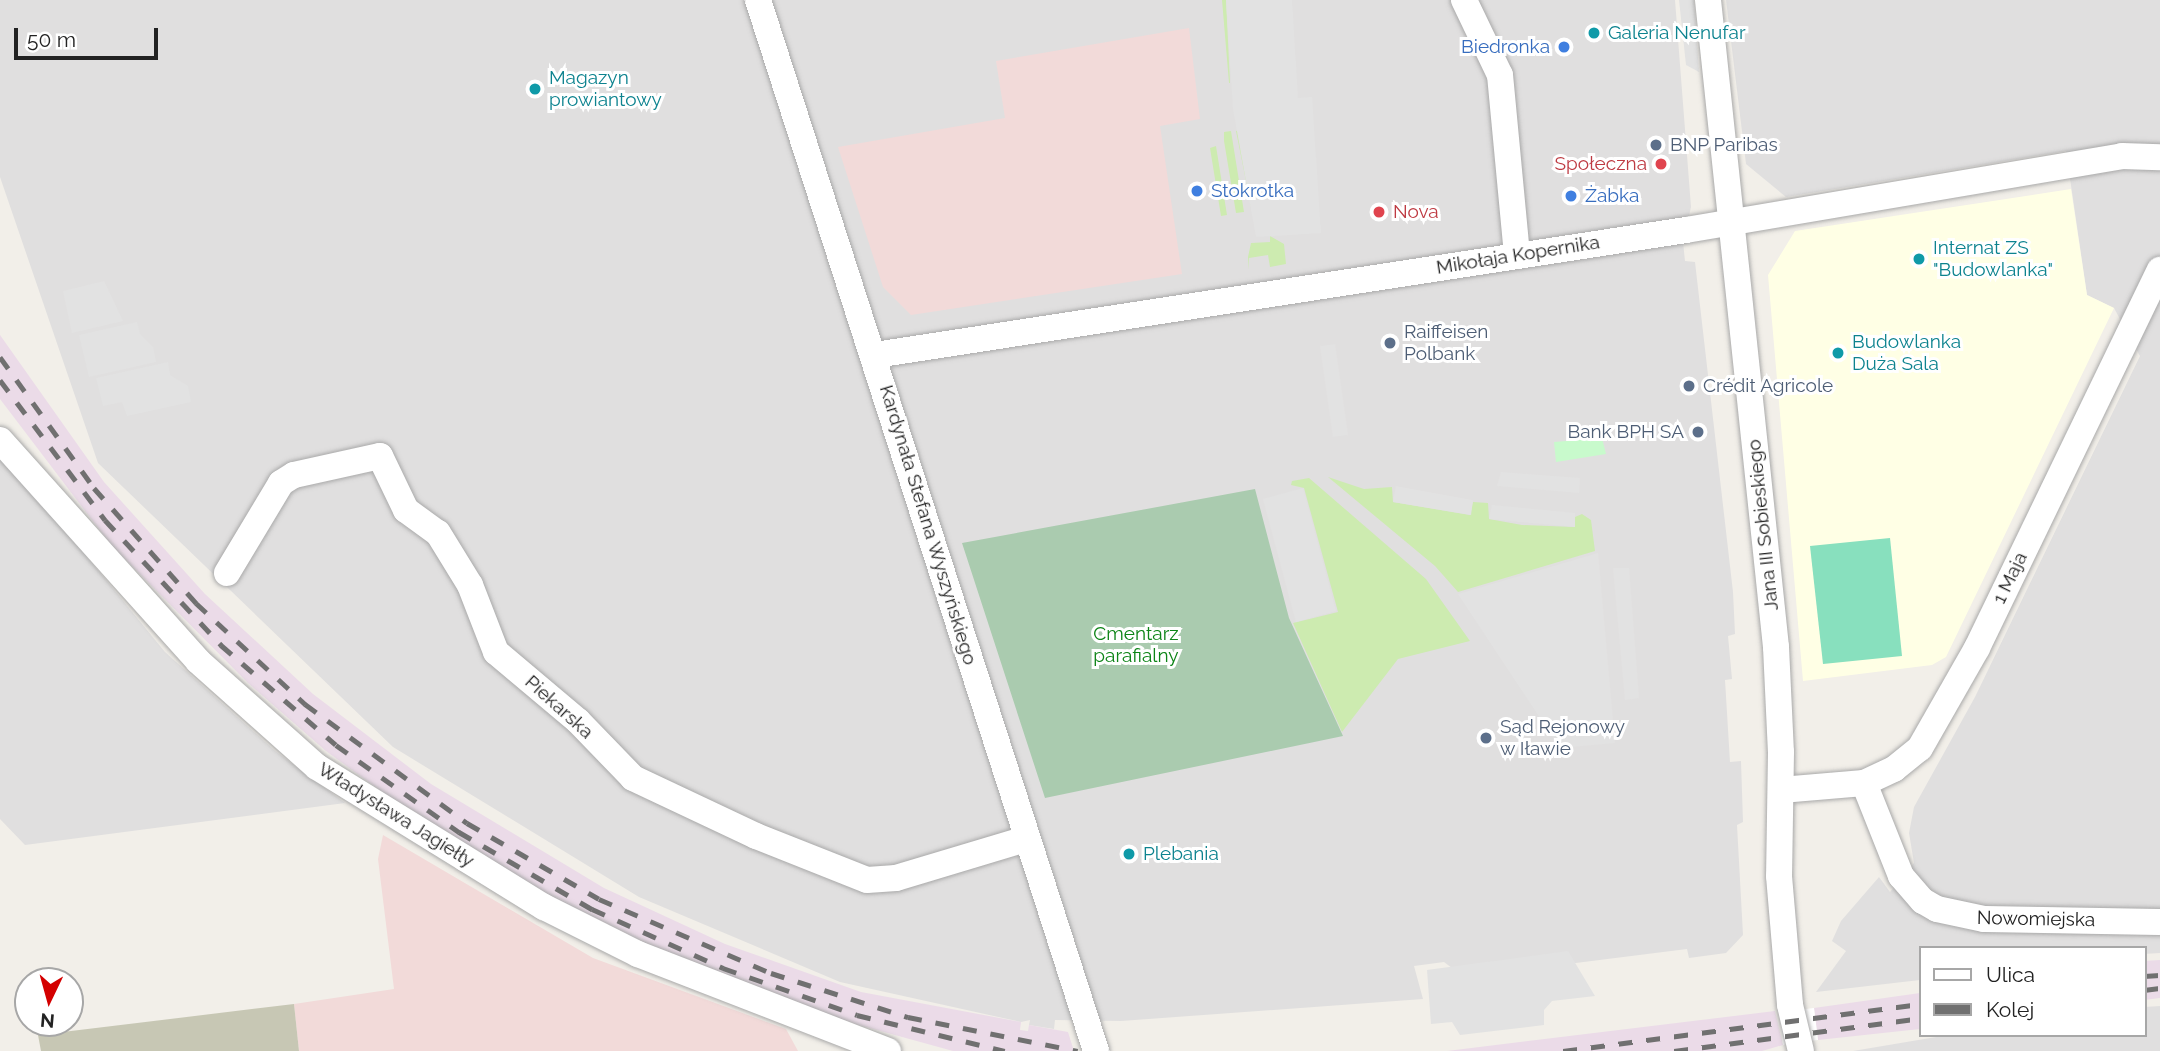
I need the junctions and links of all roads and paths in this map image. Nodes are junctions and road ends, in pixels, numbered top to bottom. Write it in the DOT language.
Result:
graph roads {
  1 [pos="758,0"];
  2 [pos="1464,0"];
  3 [pos="1708,0"];
  4 [pos="2160,157"];
  5 [pos="1731,220"];
  6 [pos="1517,255"];
  7 [pos="2160,270"];
  8 [pos="875,355"];
  9 [pos="0,440"];
  10 [pos="227,573"];
  11 [pos="1864,783"];
  12 [pos="1781,790"];
  13 [pos="1026,838"];
  14 [pos="2160,922"];
  15 [pos="888,1051"];
  16 [pos="1096,1051"];
  17 [pos="1801,1051"];
  1 -- 8 [label="street, Kardynała Stefana Wyszyńskiego"];
  2 -- 6 [label="street"];
  3 -- 5 [label="street, Jana III Sobieskiego"];
  4 -- 5 [label="street, Mikołaja Kopernika"];
  5 -- 6 [label="street, Mikołaja Kopernika"];
  5 -- 12 [label="street, Jana III Sobieskiego"];
  6 -- 8 [label="street, Mikołaja Kopernika"];
  7 -- 11 [label="street, 1 Maja"];
  8 -- 13 [label="street, Kardynała Stefana Wyszyńskiego"];
  9 -- 15 [label="street, Władysława Jagiełły"];
  10 -- 13 [label="street, Piekarska"];
  11 -- 12 [label="street, 1 Maja"];
  11 -- 14 [label="street, Nowomiejska"];
  12 -- 17 [label="street, Jana III Sobieskiego"];
  13 -- 16 [label="street, Kardynała Stefana Wyszyńskiego"];
}
